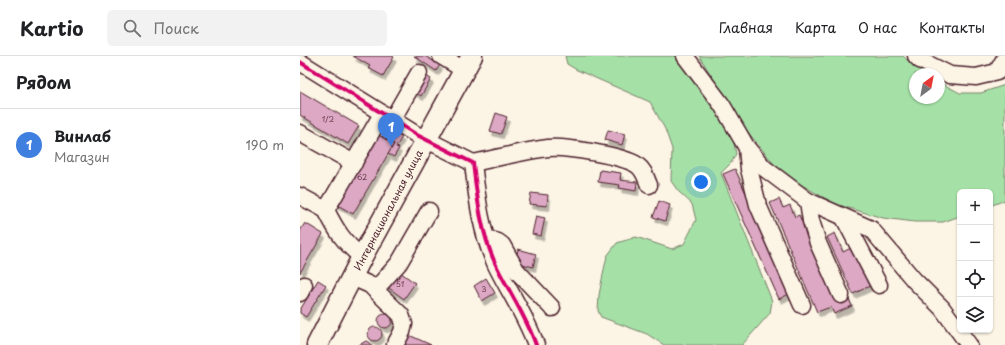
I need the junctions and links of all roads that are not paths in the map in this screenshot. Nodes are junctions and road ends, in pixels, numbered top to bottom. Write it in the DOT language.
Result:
graph roads {
  1 [pos="441,56"];
  2 [pos="685,56"];
  3 [pos="916,56"];
  4 [pos="1005,58"];
  5 [pos="302,62"];
  6 [pos="468,63"];
  7 [pos="419,73"];
  8 [pos="387,117"];
  9 [pos="300,133"];
  10 [pos="426,140"];
  11 [pos="747,148"];
  12 [pos="354,163"];
  13 [pos="473,163"];
  14 [pos="650,185"];
  15 [pos="301,200"];
  16 [pos="808,201"];
  17 [pos="326,210"];
  18 [pos="429,211"];
  19 [pos="844,218"];
  20 [pos="487,240"];
  21 [pos="362,257"];
  22 [pos="352,277"];
  23 [pos="879,285"];
  24 [pos="375,290"];
  25 [pos="841,295"];
  26 [pos="802,305"];
  27 [pos="552,308"];
  28 [pos="317,345"];
  29 [pos="395,345"];
  30 [pos="536,345"];
  31 [pos="969,345"];
  1 -- 6 [label="street"];
  2 -- 11 [label="street"];
  3 -- 4 [label="street"];
  5 -- 8 [label="street"];
  6 -- 10 [label="main road, Интернациональная улица"];
  7 -- 8 [label="street"];
  8 -- 10 [label="street"];
  8 -- 12 [label="street"];
  9 -- 12 [label="street"];
  10 -- 13 [label="street"];
  10 -- 21 [label="main road, Интернациональная улица"];
  11 -- 16 [label="street"];
  11 -- 26 [label="street"];
  12 -- 17 [label="street"];
  13 -- 14 [label="street"];
  13 -- 20 [label="street"];
  15 -- 17 [label="street"];
  16 -- 19 [label="street"];
  16 -- 25 [label="street"];
  17 -- 21 [label="street"];
  18 -- 24 [label="street"];
  19 -- 23 [label="street"];
  19 -- 31 [label="street"];
  20 -- 27 [label="street"];
  20 -- 30 [label="street"];
  21 -- 22 [label="main road, Интернациональная улица"];
  22 -- 24 [label="street"];
  22 -- 28 [label="main road, Интернациональная улица"];
  24 -- 29 [label="street"];
}
